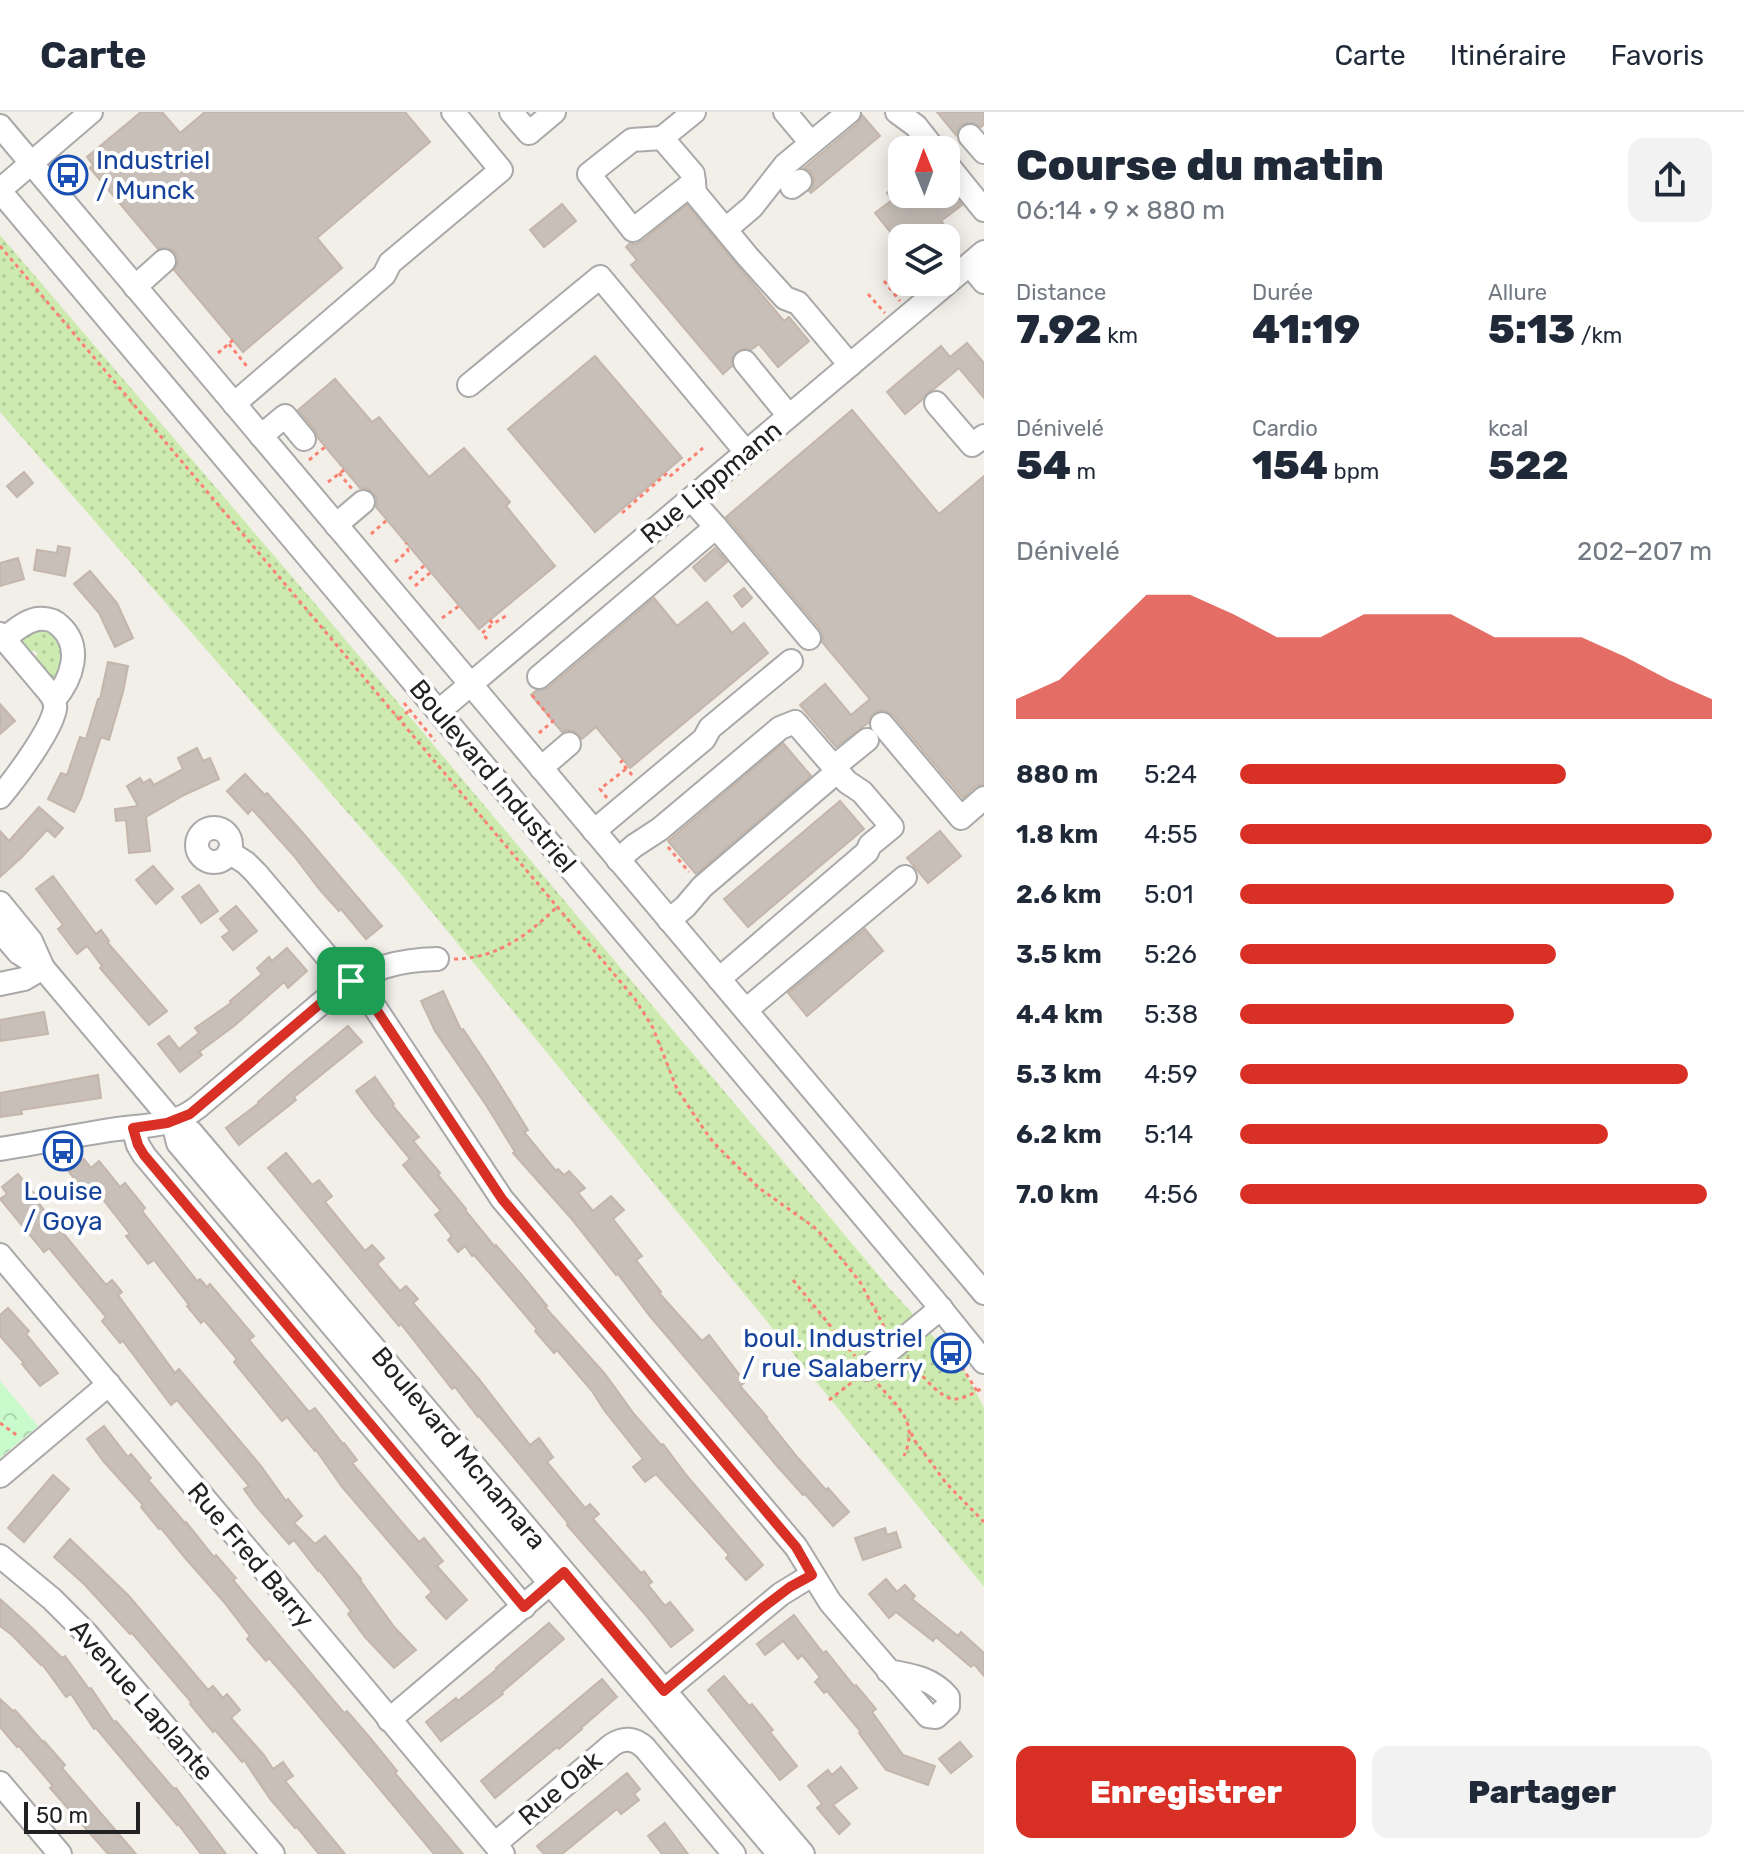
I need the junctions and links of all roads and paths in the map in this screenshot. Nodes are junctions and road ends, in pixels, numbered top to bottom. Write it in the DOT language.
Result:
graph roads {
  1 [pos="91,112"];
  2 [pos="453,112"];
  3 [pos="511,112"];
  4 [pos="554,112"];
  5 [pos="694,112"];
  6 [pos="785,112"];
  7 [pos="849,112"];
  8 [pos="897,112"];
  9 [pos="0,126"];
  10 [pos="924,136"];
  11 [pos="662,138"];
  12 [pos="811,143"];
  13 [pos="31,163"];
  14 [pos="960,180"];
  15 [pos="694,182"];
  16 [pos="0,191"];
  17 [pos="984,210"];
  18 [pos="726,229"];
  19 [pos="0,246"];
  20 [pos="164,261"];
  21 [pos="979,266"];
  22 [pos="884,281"];
  23 [pos="135,287"];
  24 [pos="868,294"];
  25 [pos="900,301"];
  26 [pos="885,313"];
  27 [pos="218,353"];
  28 [pos="745,362"];
  29 [pos="850,365"];
  30 [pos="251,371"];
  31 [pos="469,385"];
  32 [pos="936,403"];
  33 [pos="234,404"];
  34 [pos="789,416"];
  35 [pos="298,425"];
  36 [pos="261,436"];
  37 [pos="984,436"];
  38 [pos="703,448"];
  39 [pos="746,452"];
  40 [pos="344,470"];
  41 [pos="339,473"];
  42 [pos="328,482"];
  43 [pos="361,499"];
  44 [pos="691,499"];
  45 [pos="622,513"];
  46 [pos="387,520"];
  47 [pos="336,525"];
  48 [pos="716,527"];
  49 [pos="371,534"];
  50 [pos="406,543"];
  51 [pos="635,546"];
  52 [pos="395,562"];
  53 [pos="425,565"];
  54 [pos="431,572"];
  55 [pos="659,575"];
  56 [pos="409,579"];
  57 [pos="415,586"];
  58 [pos="575,596"];
  59 [pos="459,606"];
  60 [pos="509,614"];
  61 [pos="442,618"];
  62 [pos="600,625"];
  63 [pos="2,637"];
  64 [pos="809,638"];
  65 [pos="487,639"];
  66 [pos="791,661"];
  67 [pos="538,681"];
  68 [pos="471,685"];
  69 [pos="54,700"];
  70 [pos="404,703"];
  71 [pos="410,709"];
  72 [pos="439,711"];
  73 [pos="399,719"];
  74 [pos="539,733"];
  75 [pos="436,740"];
  76 [pos="569,744"];
  77 [pos="623,760"];
  78 [pos="541,768"];
  79 [pos="835,768"];
  80 [pos="626,769"];
  81 [pos="637,781"];
  82 [pos="600,789"];
  83 [pos="0,797"];
  84 [pos="984,798"];
  85 [pos="961,818"];
  86 [pos="984,820"];
  87 [pos="594,831"];
  88 [pos="661,840"];
  89 [pos="229,852"];
  90 [pos="618,860"];
  91 [pos="905,877"];
  92 [pos="697,881"];
  93 [pos="0,903"];
  94 [pos="558,906"];
  95 [pos="669,920"];
  96 [pos="0,931"];
  97 [pos="437,959"];
  98 [pos="464,959"];
  99 [pos="43,968"];
  100 [pos="719,979"];
  101 [pos="351,981"];
  102 [pos="0,984"];
  103 [pos="746,1010"];
  104 [pos="173,1122"];
  105 [pos="133,1128"];
  106 [pos="0,1149"];
  107 [pos="0,1255"];
  108 [pos="984,1293"];
  109 [pos="941,1308"];
  110 [pos="887,1333"];
  111 [pos="906,1357"];
  112 [pos="958,1360"];
  113 [pos="984,1362"];
  114 [pos="867,1369"];
  115 [pos="109,1384"];
  116 [pos="984,1387"];
  117 [pos="977,1391"];
  118 [pos="829,1400"];
  119 [pos="0,1423"];
  120 [pos="909,1428"];
  121 [pos="22,1439"];
  122 [pos="0,1476"];
  123 [pos="984,1522"];
  124 [pos="0,1556"];
  125 [pos="812,1575"];
  126 [pos="557,1578"];
  127 [pos="524,1607"];
  128 [pos="888,1671"];
  129 [pos="664,1691"];
  130 [pos="389,1720"];
  131 [pos="0,1783"];
  132 [pos="499,1849"];
  133 [pos="60,1854"];
  134 [pos="273,1854"];
  135 [pos="734,1854"];
  136 [pos="779,1854"];
  137 [pos="803,1854"];
  1 -- 13 [label="street"];
  2 -- 33 [label="street"];
  3 -- 4 [label="street"];
  5 -- 11 [label="street"];
  6 -- 12 [label="street"];
  7 -- 12 [label="street"];
  8 -- 10 [label="street"];
  9 -- 13 [label="street, Boulevard Industriel"];
  11 -- 15 [label="street"];
  11 -- 15 [label="street"];
  12 -- 18 [label="street"];
  13 -- 16 [label="street"];
  13 -- 23 [label="street, Boulevard Industriel"];
  14 -- 17 [label="street"];
  15 -- 18 [label="street"];
  16 -- 72 [label="street, Boulevard Industriel"];
  18 -- 29 [label="street"];
  19 -- 73 [label="path, Boulevard Industriel"];
  20 -- 23 [label="street"];
  21 -- 29 [label="street, Rue Lippmann"];
  22 -- 25 [label="path"];
  23 -- 33 [label="street, Boulevard Industriel"];
  24 -- 26 [label="path"];
  27 -- 30 [label="path"];
  28 -- 34 [label="street"];
  29 -- 34 [label="street, Rue Lippmann"];
  31 -- 39 [label="street"];
  32 -- 37 [label="street"];
  33 -- 36 [label="street, Boulevard Industriel"];
  34 -- 39 [label="street, Rue Lippmann"];
  35 -- 36 [label="street"];
  36 -- 47 [label="street, Boulevard Industriel"];
  38 -- 45 [label="path"];
  39 -- 44 [label="street, Rue Lippmann"];
  40 -- 41 [label="path"];
  41 -- 42 [label="path"];
  41 -- 43 [label="path"];
  43 -- 47 [label="street"];
  44 -- 48 [label="street"];
  44 -- 51 [label="street, Rue Lippmann"];
  46 -- 49 [label="path"];
  47 -- 68 [label="street, Boulevard Industriel"];
  48 -- 55 [label="street"];
  48 -- 64 [label="street"];
  50 -- 52 [label="path"];
  51 -- 55 [label="street"];
  51 -- 58 [label="street, Rue Lippmann"];
  53 -- 56 [label="path"];
  54 -- 57 [label="path"];
  55 -- 62 [label="street"];
  58 -- 62 [label="street"];
  58 -- 68 [label="street, Rue Lippmann"];
  59 -- 61 [label="path"];
  60 -- 65 [label="path"];
  62 -- 67 [label="street"];
  63 -- 69 [label="street"];
  63 -- 69 [label="street"];
  66 -- 87 [label="street"];
  67 -- 74 [label="path"];
  68 -- 72 [label="street, Rue Lippmann"];
  68 -- 78 [label="street, Boulevard Industriel"];
  69 -- 83 [label="street"];
  70 -- 71 [label="path, Boulevard Industriel"];
  71 -- 73 [label="path"];
  71 -- 75 [label="path, Boulevard Industriel"];
  72 -- 109 [label="street, Boulevard Industriel"];
  73 -- 94 [label="path, Boulevard Industriel"];
  76 -- 78 [label="street"];
  77 -- 80 [label="path"];
  78 -- 87 [label="street, Boulevard Industriel"];
  79 -- 85 [label="street"];
  79 -- 90 [label="street"];
  79 -- 95 [label="street"];
  79 -- 100 [label="street"];
  80 -- 81 [label="path"];
  80 -- 82 [label="path"];
  84 -- 85 [label="street"];
  85 -- 86 [label="street"];
  87 -- 90 [label="street, Boulevard Industriel"];
  88 -- 92 [label="path"];
  89 -- 101 [label="street"];
  90 -- 95 [label="street, Boulevard Industriel"];
  91 -- 103 [label="street"];
  93 -- 99 [label="street, Boulevard Mcnamara"];
  94 -- 98 [label="path"];
  94 -- 110 [label="path, Boulevard Industriel"];
  95 -- 100 [label="street, Boulevard Industriel"];
  96 -- 99 [label="street, Boulevard Mcnamara"];
  97 -- 101 [label="street"];
  99 -- 102 [label="street"];
  99 -- 104 [label="street, Boulevard Mcnamara"];
  100 -- 103 [label="street, Boulevard Industriel"];
  101 -- 104 [label="street"];
  101 -- 125 [label="street"];
  103 -- 108 [label="street, Boulevard Industriel"];
  104 -- 105 [label="street"];
  104 -- 126 [label="street, Boulevard Mcnamara"];
  105 -- 106 [label="street"];
  105 -- 127 [label="street"];
  107 -- 115 [label="street, Rue Fred Barry"];
  109 -- 113 [label="street, Boulevard Industriel"];
  109 -- 114 [label="street"];
  111 -- 117 [label="path"];
  112 -- 117 [label="path"];
  114 -- 118 [label="path"];
  115 -- 122 [label="street"];
  115 -- 130 [label="street, Rue Fred Barry"];
  116 -- 117 [label="path"];
  119 -- 121 [label="path"];
  120 -- 123 [label="path"];
  124 -- 134 [label="street, Avenue Laplante"];
  125 -- 128 [label="street"];
  125 -- 129 [label="street"];
  126 -- 127 [label="street"];
  126 -- 129 [label="street, Boulevard Mcnamara"];
  126 -- 136 [label="street, Boulevard Mcnamara"];
  127 -- 130 [label="street"];
  129 -- 137 [label="street, Boulevard Mcnamara"];
  130 -- 132 [label="street, Rue Fred Barry"];
  131 -- 133 [label="street"];
  132 -- 135 [label="street, Rue Oak"];
}
